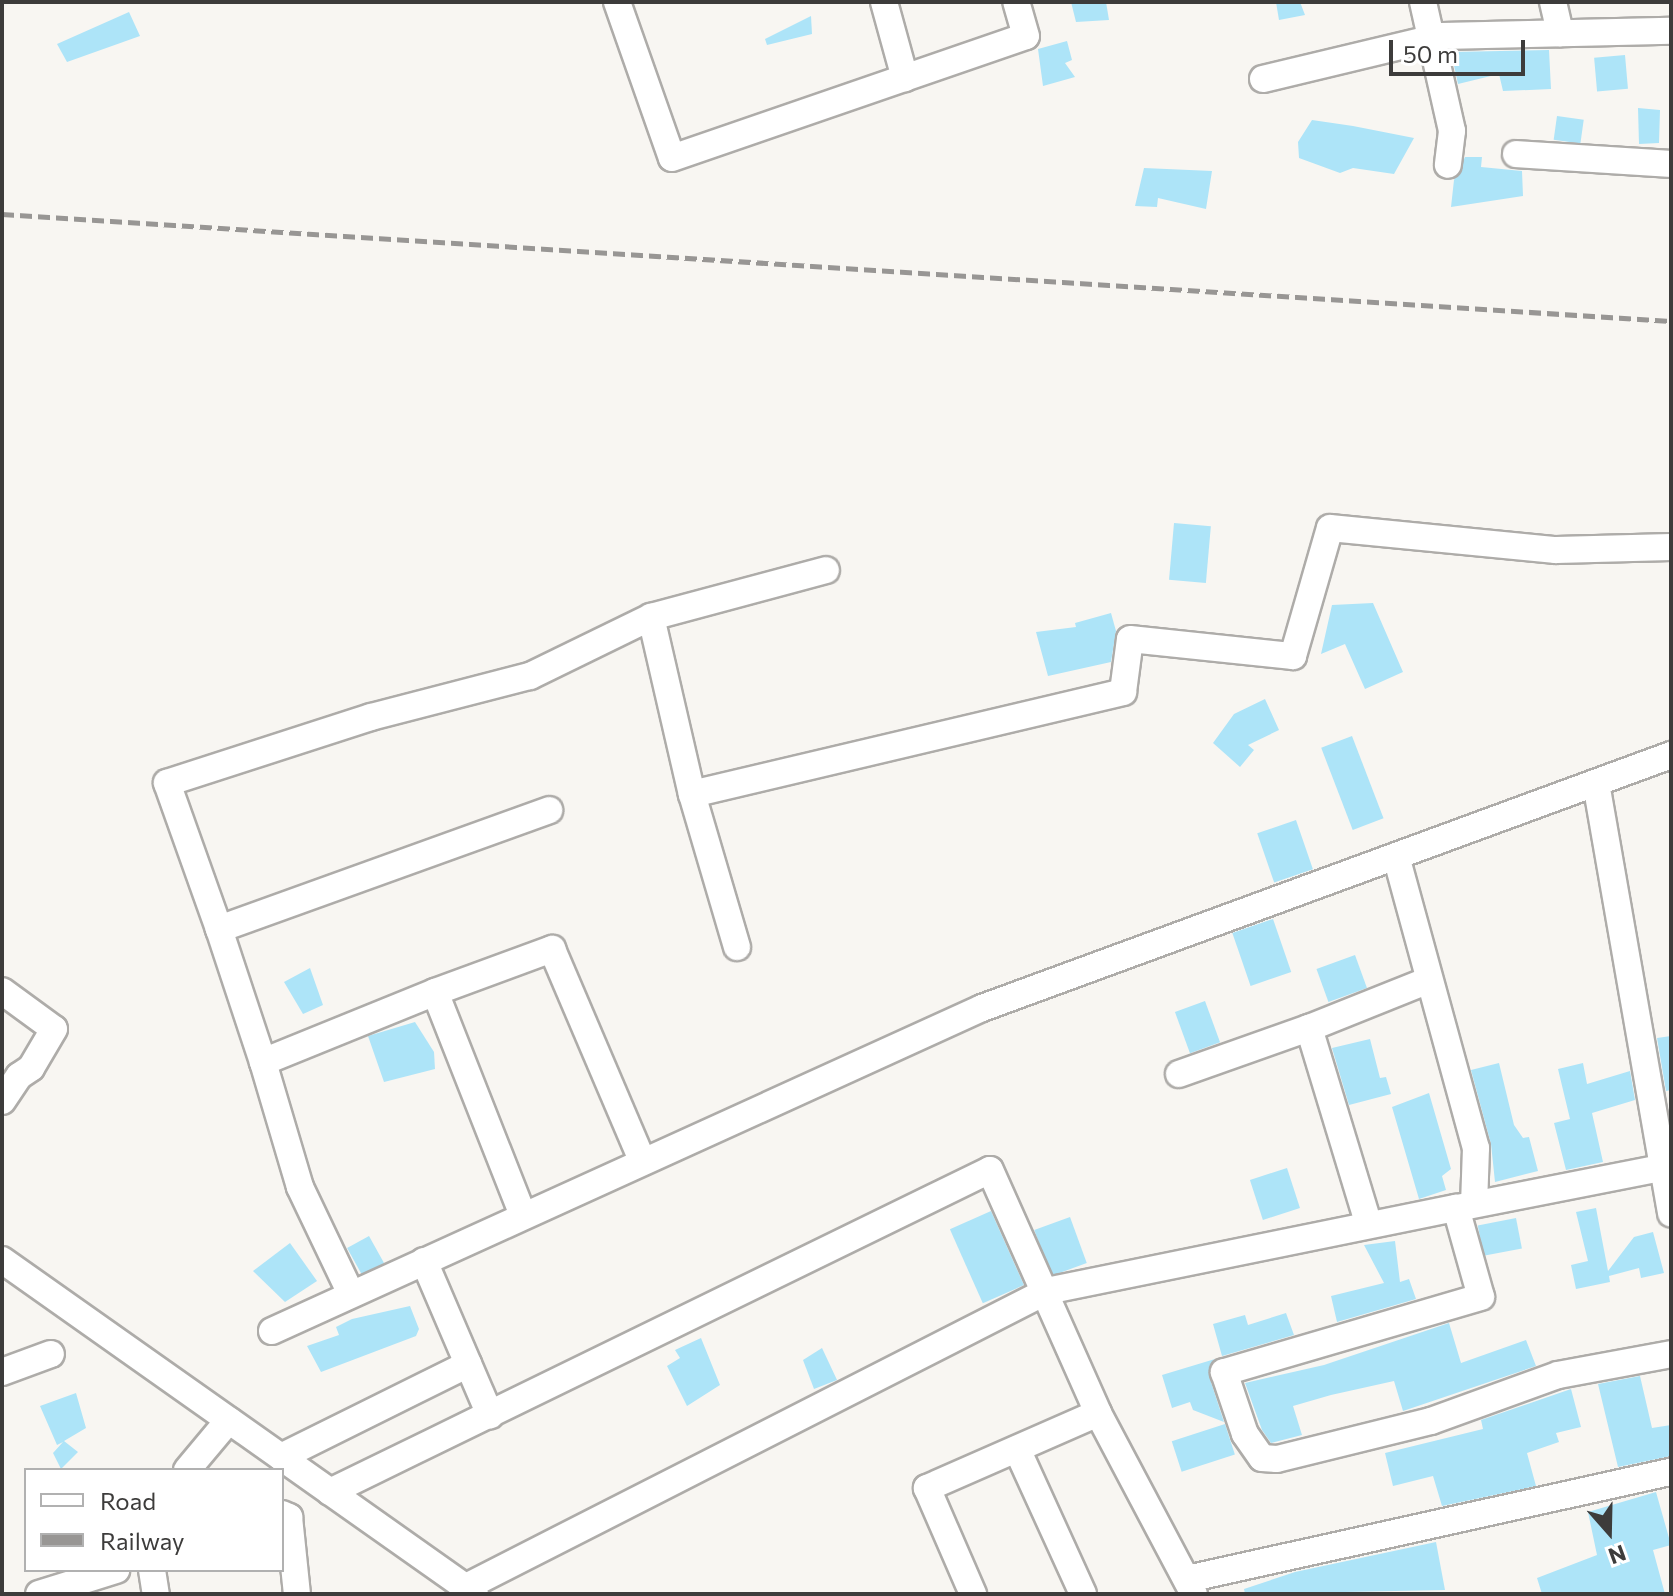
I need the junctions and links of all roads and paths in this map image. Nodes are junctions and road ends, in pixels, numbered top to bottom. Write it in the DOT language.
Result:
graph roads {
  1 [pos="617,2"];
  2 [pos="884,2"];
  3 [pos="1016,2"];
  4 [pos="1423,2"];
  5 [pos="1553,2"];
  6 [pos="1671,31"];
  7 [pos="1560,33"];
  8 [pos="1432,39"];
  9 [pos="905,78"];
  10 [pos="1263,79"];
  11 [pos="1516,154"];
  12 [pos="1671,164"];
  13 [pos="1448,165"];
  14 [pos="1671,547"];
  15 [pos="826,570"];
  16 [pos="651,617"];
  17 [pos="1671,755"];
  18 [pos="1596,783"];
  19 [pos="692,794"];
  20 [pos="549,810"];
  21 [pos="1396,856"];
  22 [pos="219,929"];
  23 [pos="737,947"];
  24 [pos="1429,980"];
  25 [pos="2,991"];
  26 [pos="435,992"];
  27 [pos="1309,1028"];
  28 [pos="263,1062"];
  29 [pos="1179,1074"];
  30 [pos="2,1101"];
  31 [pos="642,1160"];
  32 [pos="1666,1166"];
  33 [pos="1465,1206"];
  34 [pos="1671,1214"];
  35 [pos="523,1215"];
  36 [pos="1368,1222"];
  37 [pos="2,1260"];
  38 [pos="424,1261"];
  39 [pos="1047,1291"];
  40 [pos="351,1294"];
  41 [pos="272,1331"];
  42 [pos="51,1354"];
  43 [pos="1671,1354"];
  44 [pos="468,1364"];
  45 [pos="2,1372"];
  46 [pos="1098,1413"];
  47 [pos="490,1415"];
  48 [pos="229,1420"];
  49 [pos="1017,1449"];
  50 [pos="281,1457"];
  51 [pos="195,1468"];
  52 [pos="1671,1472"];
  53 [pos="330,1492"];
  54 [pos="284,1515"];
  55 [pos="110,1572"];
  56 [pos="152,1572"];
  57 [pos="1191,1586"];
  58 [pos="470,1591"];
  59 [pos="39,1594"];
  60 [pos="156,1594"];
  61 [pos="297,1594"];
  62 [pos="973,1594"];
  63 [pos="1083,1594"];
  1 -- 9 [label="street"];
  2 -- 9 [label="street"];
  3 -- 9 [label="street"];
  4 -- 8 [label="street"];
  5 -- 7 [label="street"];
  6 -- 7 [label="street"];
  7 -- 8 [label="street"];
  8 -- 10 [label="street"];
  8 -- 13 [label="street"];
  11 -- 12 [label="street"];
  14 -- 19 [label="street"];
  15 -- 16 [label="street"];
  16 -- 19 [label="street"];
  16 -- 22 [label="street"];
  17 -- 18 [label="street"];
  18 -- 21 [label="street"];
  18 -- 32 [label="street"];
  19 -- 23 [label="street"];
  20 -- 22 [label="street"];
  21 -- 24 [label="street"];
  21 -- 31 [label="street"];
  22 -- 28 [label="street"];
  24 -- 27 [label="street"];
  24 -- 33 [label="street"];
  25 -- 30 [label="street"];
  26 -- 28 [label="street"];
  26 -- 31 [label="street"];
  26 -- 35 [label="street"];
  27 -- 29 [label="street"];
  27 -- 36 [label="street"];
  28 -- 40 [label="street"];
  31 -- 35 [label="street"];
  32 -- 33 [label="street"];
  32 -- 34 [label="street"];
  33 -- 36 [label="street"];
  33 -- 43 [label="street"];
  35 -- 38 [label="street"];
  36 -- 39 [label="street"];
  37 -- 48 [label="street"];
  38 -- 40 [label="street"];
  38 -- 44 [label="street"];
  39 -- 46 [label="street"];
  39 -- 47 [label="street"];
  39 -- 58 [label="street"];
  40 -- 41 [label="street"];
  42 -- 45 [label="street"];
  44 -- 47 [label="street"];
  44 -- 50 [label="street"];
  46 -- 49 [label="street"];
  46 -- 57 [label="street"];
  47 -- 53 [label="street"];
  48 -- 50 [label="street"];
  48 -- 51 [label="street"];
  49 -- 62 [label="street"];
  49 -- 63 [label="street"];
  50 -- 53 [label="street"];
  52 -- 57 [label="street"];
  53 -- 58 [label="street"];
  54 -- 61 [label="street"];
  55 -- 59 [label="street"];
  56 -- 60 [label="street"];
}
